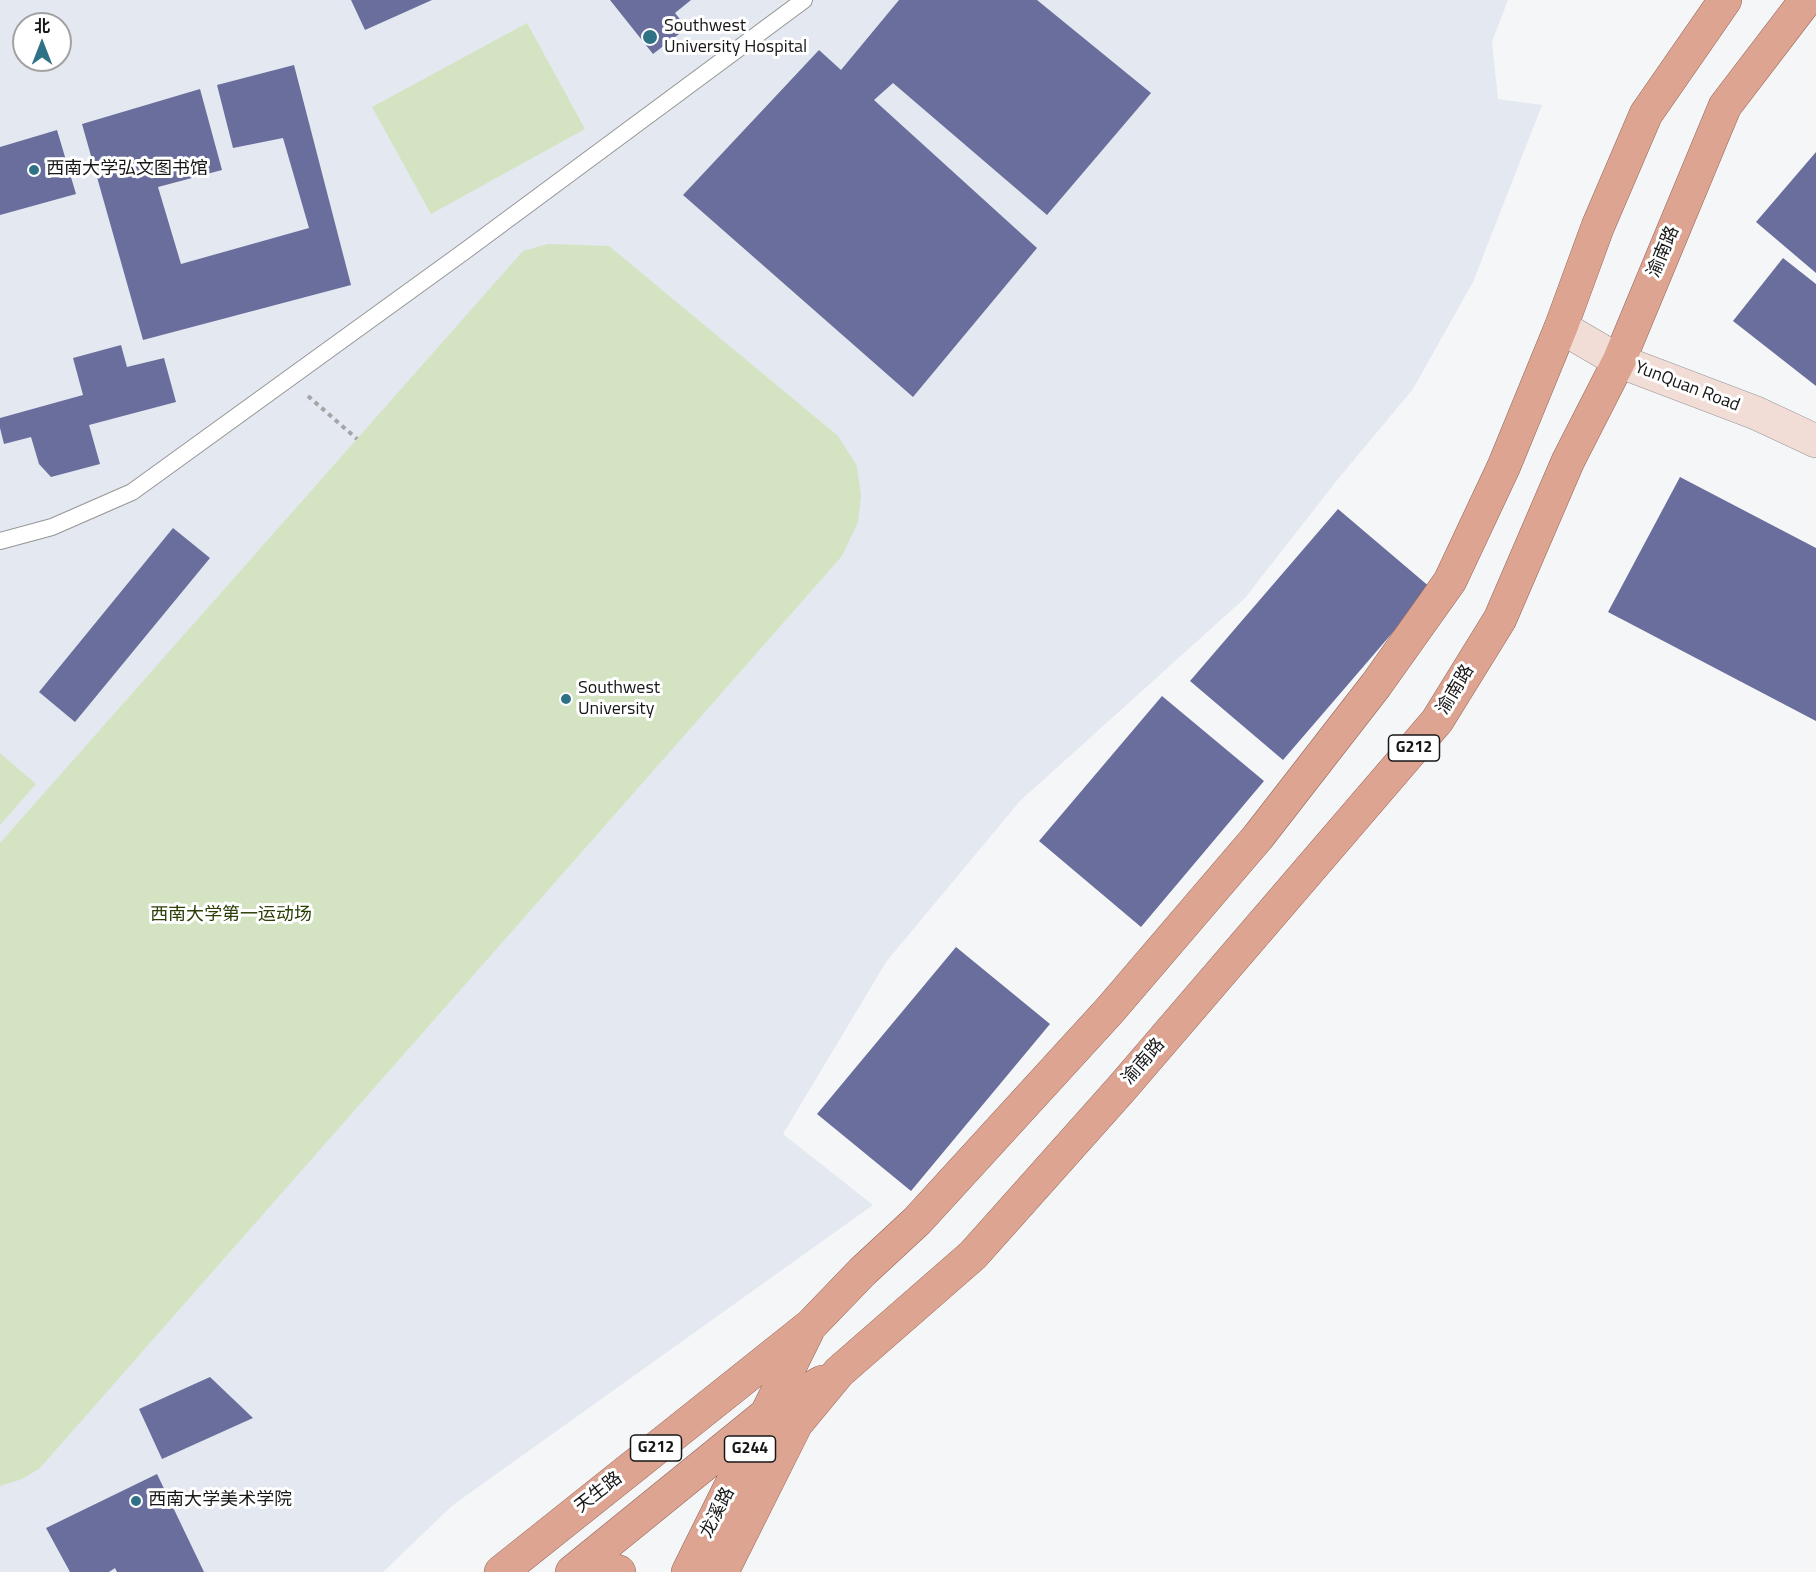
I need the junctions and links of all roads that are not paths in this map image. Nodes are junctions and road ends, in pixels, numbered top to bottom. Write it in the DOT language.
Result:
graph roads {
  1 [pos="804,0"];
  2 [pos="1725,0"];
  3 [pos="1806,0"];
  4 [pos="1561,327"];
  5 [pos="1618,361"];
  6 [pos="1816,441"];
  7 [pos="0,541"];
  8 [pos="811,1325"];
  9 [pos="839,1372"];
  10 [pos="769,1412"];
  11 [pos="501,1572"];
  12 [pos="572,1572"];
  13 [pos="584,1572"];
  14 [pos="619,1572"];
  15 [pos="688,1572"];
  16 [pos="722,1572"];
  1 -- 7 [label="lane"];
  2 -- 4 [label="highway, G212"];
  3 -- 5 [label="highway, 渝南路 / G212"];
  4 -- 5 [label="main road, YunQuan Road"];
  4 -- 8 [label="highway, G212"];
  5 -- 6 [label="main road, YunQuan Road"];
  5 -- 9 [label="highway, 渝南路 / G212"];
  8 -- 10 [label="highway, 龙溪路 / G244"];
  8 -- 11 [label="highway, 天生路 / G212"];
  9 -- 10 [label="highway, G212"];
  9 -- 16 [label="highway, 龙溪路 / G244"];
  10 -- 12 [label="highway, G212"];
  10 -- 15 [label="highway, 龙溪路 / G244"];
  13 -- 14 [label="highway"];
}
